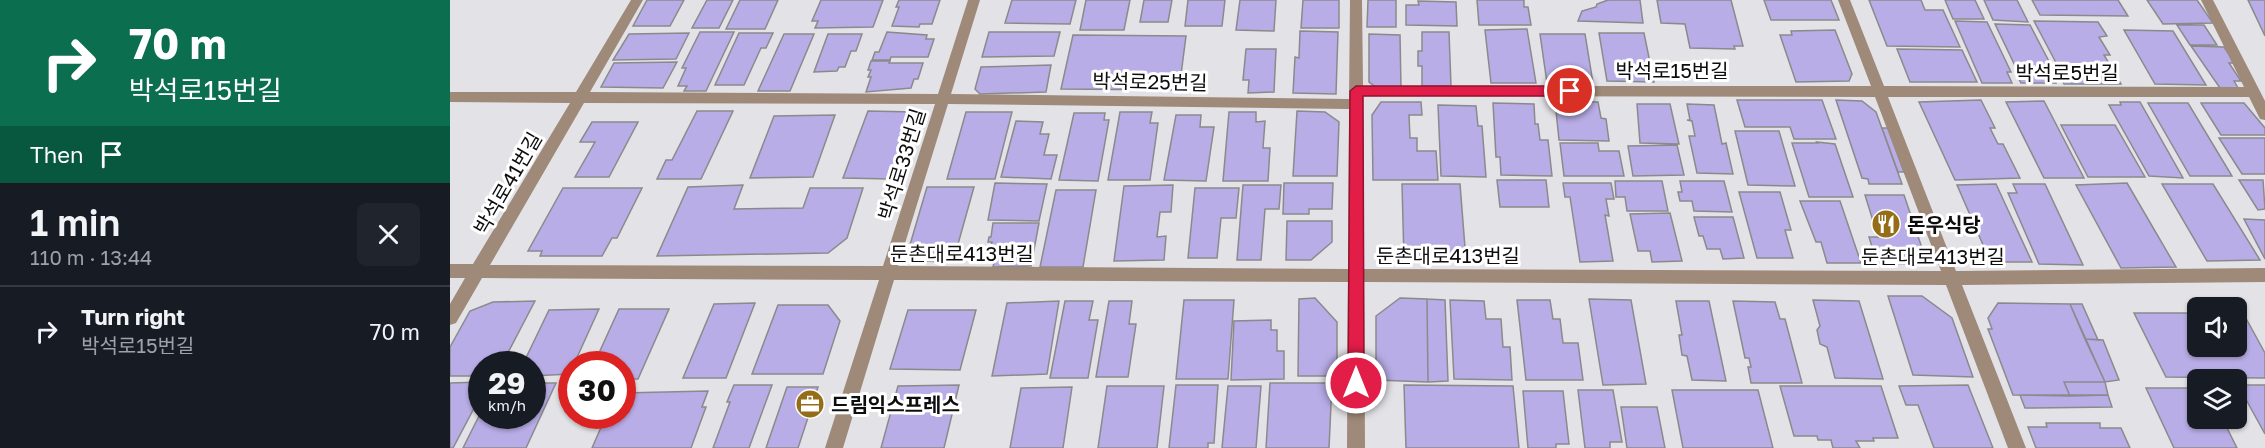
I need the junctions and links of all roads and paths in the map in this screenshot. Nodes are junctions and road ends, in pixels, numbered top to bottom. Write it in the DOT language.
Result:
graph roads {
  1 [pos="637,0"];
  2 [pos="974,0"];
  3 [pos="1356,0"];
  4 [pos="1845,0"];
  5 [pos="2207,0"];
  6 [pos="1880,91"];
  7 [pos="2253,92"];
  8 [pos="450,97"];
  9 [pos="579,98"];
  10 [pos="1356,98"];
  11 [pos="944,99"];
  12 [pos="2265,115"];
  13 [pos="450,271"];
  14 [pos="477,271"];
  15 [pos="889,274"];
  16 [pos="2265,274"];
  17 [pos="1356,275"];
  18 [pos="1952,278"];
  19 [pos="450,318"];
  20 [pos="834,448"];
  21 [pos="1356,448"];
  22 [pos="2018,448"];
  1 -- 9 [label="street, 박석로41번길"];
  2 -- 11 [label="street, 박석로33번길"];
  3 -- 10 [label="street"];
  4 -- 6 [label="street"];
  5 -- 7 [label="street"];
  6 -- 7 [label="street, 박석로5번길"];
  6 -- 10 [label="street, 박석로15번길"];
  6 -- 18 [label="street"];
  7 -- 12 [label="street"];
  8 -- 9 [label="street"];
  9 -- 11 [label="street, 박석로33번길"];
  9 -- 14 [label="street, 박석로41번길"];
  10 -- 11 [label="street, 박석로25번길"];
  10 -- 17 [label="street"];
  11 -- 15 [label="street, 박석로33번길"];
  13 -- 14 [label="street, 둔촌대로413번길"];
  14 -- 15 [label="street, 둔촌대로413번길"];
  14 -- 19 [label="street, 박석로41번길"];
  15 -- 17 [label="street, 둔촌대로413번길"];
  15 -- 20 [label="street, 박석로33번길"];
  16 -- 18 [label="street, 둔촌대로413번길"];
  17 -- 18 [label="street, 둔촌대로413번길"];
  17 -- 21 [label="street"];
  18 -- 22 [label="street"];
}
